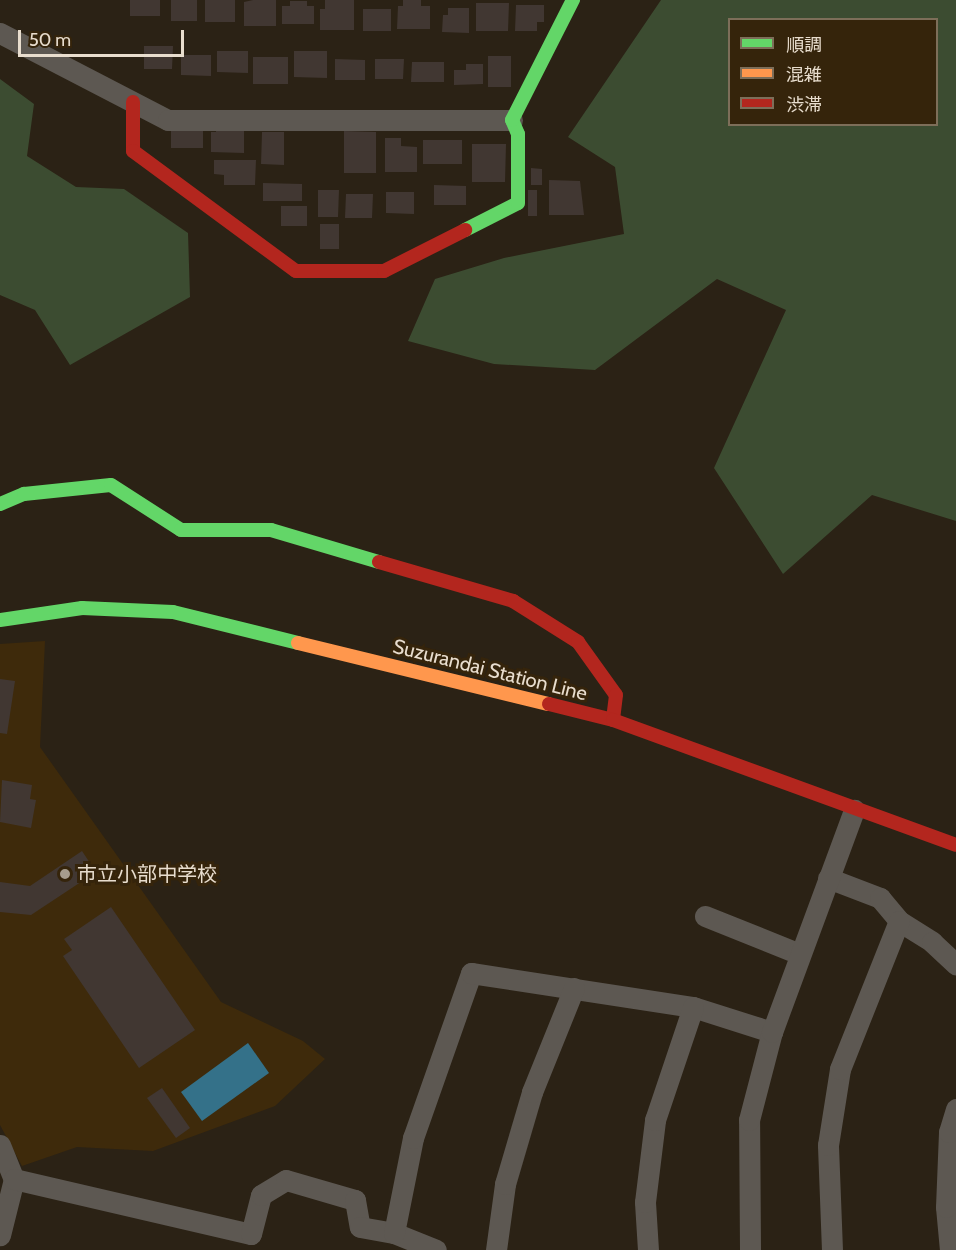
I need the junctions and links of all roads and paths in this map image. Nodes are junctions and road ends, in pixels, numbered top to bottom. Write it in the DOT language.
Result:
graph roads {
  1 [pos="573,0"];
  2 [pos="0,33"];
  3 [pos="133,102"];
  4 [pos="512,120"];
  5 [pos="0,504"];
  6 [pos="0,620"];
  7 [pos="613,720"];
  8 [pos="854,810"];
  9 [pos="956,845"];
  10 [pos="828,878"];
  11 [pos="705,916"];
  12 [pos="899,921"];
  13 [pos="800,954"];
  14 [pos="956,964"];
  15 [pos="574,988"];
  16 [pos="693,1008"];
  17 [pos="772,1032"];
  18 [pos="956,1108"];
  19 [pos="0,1146"];
  20 [pos="14,1179"];
  21 [pos="394,1233"];
  22 [pos="0,1235"];
  23 [pos="435,1250"];
  24 [pos="496,1250"];
  25 [pos="648,1250"];
  26 [pos="750,1250"];
  27 [pos="832,1250"];
  28 [pos="950,1250"];
  1 -- 4 [label="street"];
  2 -- 3 [label="street"];
  3 -- 4 [label="street"];
  3 -- 4 [label="street"];
  5 -- 7 [label="street"];
  6 -- 7 [label="street, Suzurandai Station Line"];
  7 -- 8 [label="street, Suzurandai Station Line"];
  8 -- 9 [label="street, Suzurandai Station Line"];
  8 -- 10 [label="street"];
  10 -- 12 [label="street"];
  10 -- 13 [label="street"];
  11 -- 13 [label="street"];
  12 -- 14 [label="street"];
  12 -- 27 [label="street"];
  13 -- 17 [label="street"];
  15 -- 16 [label="street"];
  15 -- 21 [label="street"];
  15 -- 24 [label="street"];
  16 -- 17 [label="street"];
  16 -- 25 [label="street"];
  17 -- 26 [label="street"];
  18 -- 28 [label="street"];
  19 -- 20 [label="street"];
  20 -- 21 [label="street"];
  20 -- 22 [label="street"];
  21 -- 23 [label="street"];
}
